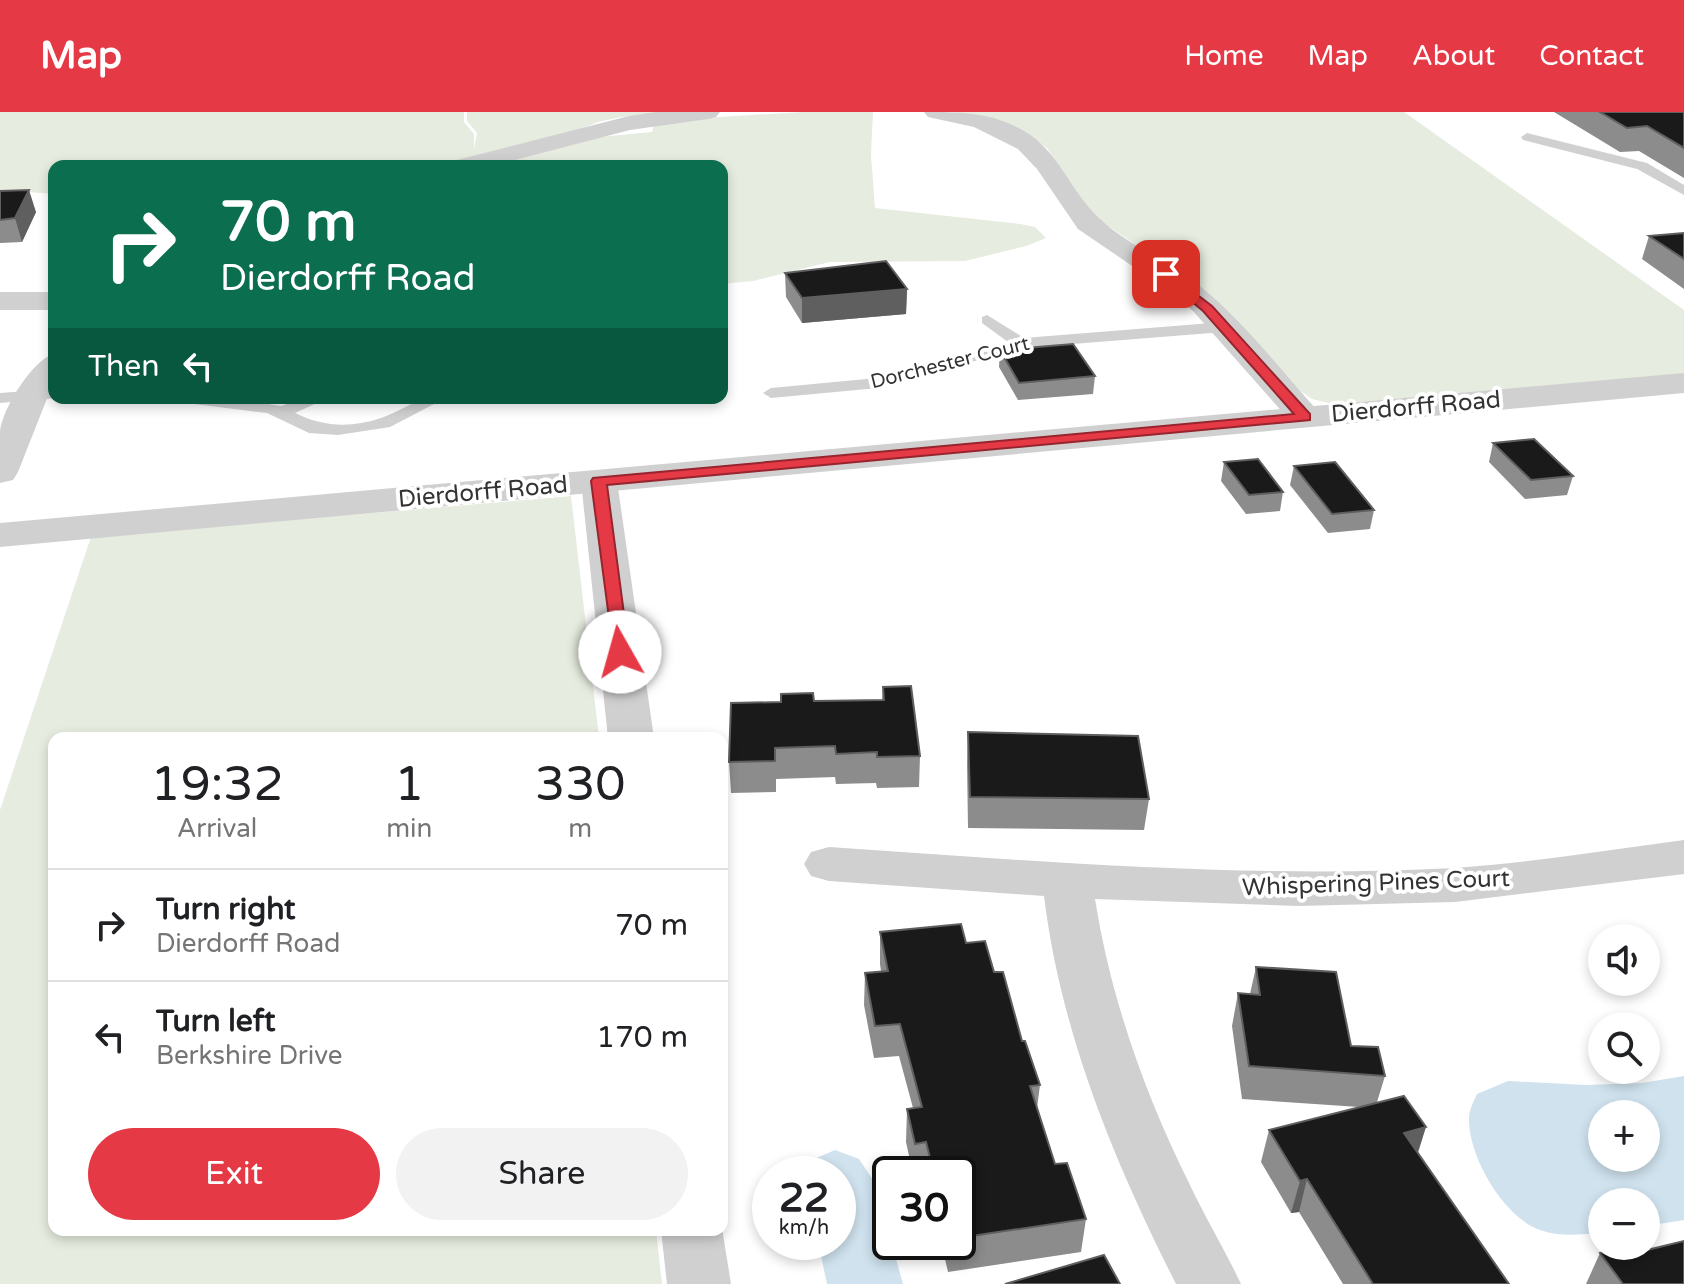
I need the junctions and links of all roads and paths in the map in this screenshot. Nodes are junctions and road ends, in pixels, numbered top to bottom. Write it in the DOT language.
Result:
graph roads {
  1 [pos="708,112"];
  2 [pos="936,112"];
  3 [pos="1527,137"];
  4 [pos="485,160"];
  5 [pos="1684,191"];
  6 [pos="0,301"];
  7 [pos="48,301"];
  8 [pos="987,320"];
  9 [pos="1224,327"];
  10 [pos="1021,343"];
  11 [pos="48,371"];
  12 [pos="1684,383"];
  13 [pos="771,393"];
  14 [pos="28,396"];
  15 [pos="237,404"];
  16 [pos="304,404"];
  17 [pos="415,404"];
  18 [pos="282,412"];
  19 [pos="1305,417"];
  20 [pos="0,472"];
  21 [pos="599,481"];
  22 [pos="0,535"];
  23 [pos="630,732"];
  24 [pos="1684,857"];
  25 [pos="829,864"];
  26 [pos="1067,880"];
  27 [pos="693,1236"];
  28 [pos="699,1284"];
  29 [pos="1209,1284"];
  1 -- 4 [label="street"];
  2 -- 9 [label="street"];
  3 -- 5 [label="lane"];
  6 -- 7 [label="street"];
  8 -- 10 [label="lane"];
  9 -- 10 [label="lane, Dorchester Court"];
  9 -- 19 [label="street"];
  10 -- 13 [label="lane, Dorchester Court"];
  11 -- 14 [label="street"];
  12 -- 19 [label="street, Dierdorff Road"];
  14 -- 20 [label="street"];
  15 -- 18 [label="lane"];
  16 -- 18 [label="lane"];
  17 -- 18 [label="lane"];
  19 -- 21 [label="street, Dierdorff Road"];
  21 -- 22 [label="street, Dierdorff Road"];
  21 -- 23 [label="street"];
  24 -- 26 [label="street, Whispering Pines Court"];
  25 -- 26 [label="street, Whispering Pines Court"];
  26 -- 29 [label="street"];
  27 -- 28 [label="street"];
}
